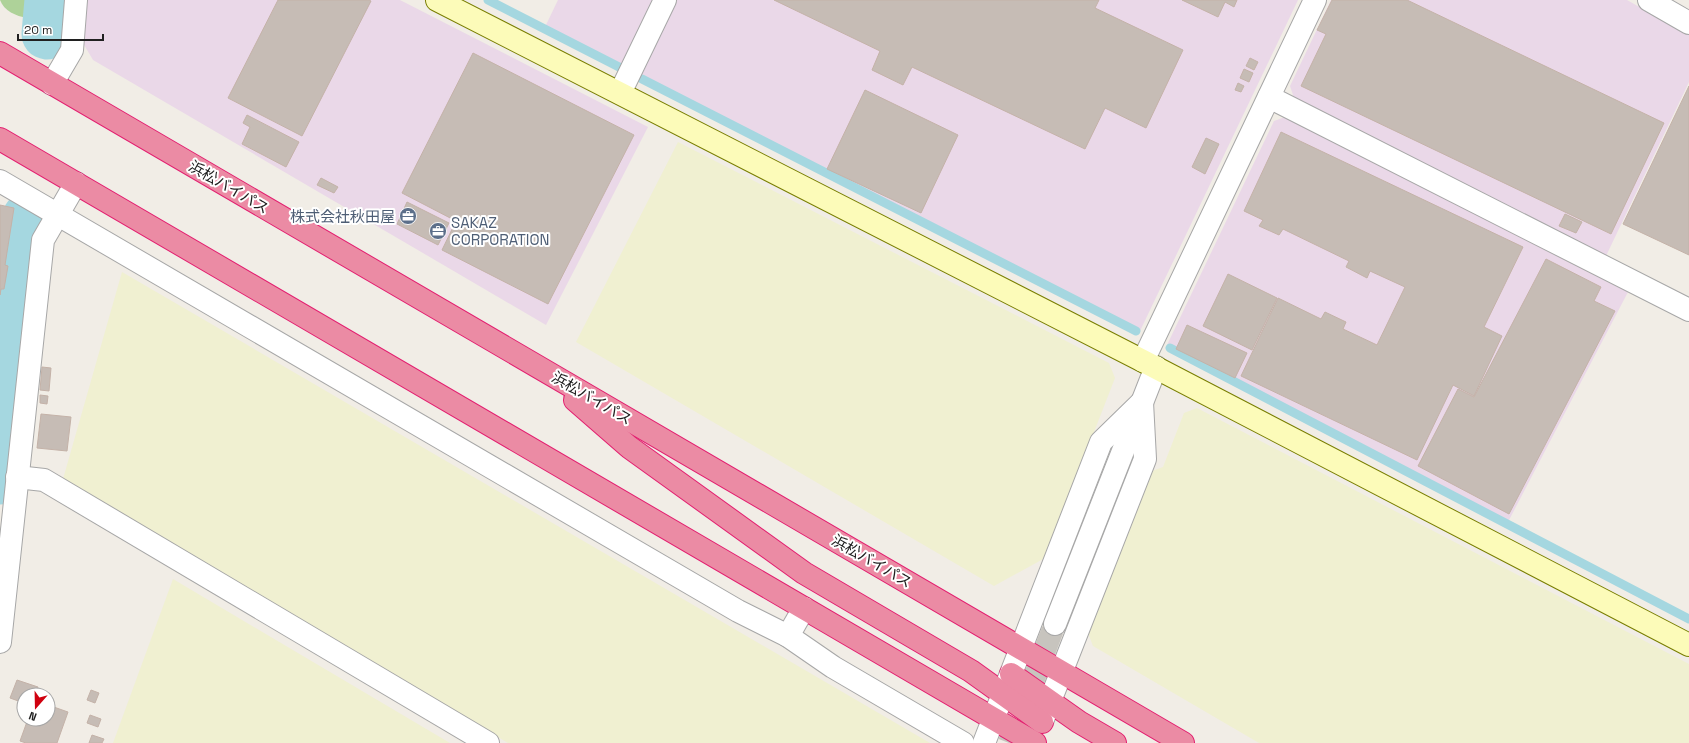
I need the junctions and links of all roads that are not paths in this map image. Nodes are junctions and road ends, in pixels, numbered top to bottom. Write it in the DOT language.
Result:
graph roads {
  1 [pos="76,0"];
  2 [pos="437,0"];
  3 [pos="665,0"];
  4 [pos="1315,0"];
  5 [pos="1649,0"];
  6 [pos="1689,23"];
  7 [pos="0,53"];
  8 [pos="52,84"];
  9 [pos="620,93"];
  10 [pos="1269,97"];
  11 [pos="0,139"];
  12 [pos="0,181"];
  13 [pos="76,183"];
  14 [pos="57,214"];
  15 [pos="1689,310"];
  16 [pos="532,364"];
  17 [pos="1149,364"];
  18 [pos="1142,402"];
  19 [pos="17,477"];
  20 [pos="804,608"];
  21 [pos="1055,624"];
  22 [pos="788,636"];
  23 [pos="0,642"];
  24 [pos="1689,645"];
  25 [pos="1021,648"];
  26 [pos="1062,672"];
  27 [pos="1011,674"];
  28 [pos="1003,694"];
  29 [pos="1046,712"];
  30 [pos="993,719"];
  31 [pos="488,743"];
  32 [pos="963,743"];
  33 [pos="984,743"];
  34 [pos="1034,743"];
  35 [pos="1115,743"];
  36 [pos="1183,743"];
  1 -- 8 [label="street"];
  2 -- 9 [label="street"];
  3 -- 9 [label="street"];
  4 -- 10 [label="street"];
  5 -- 6 [label="street"];
  7 -- 8 [label="highway, 浜松バイパス"];
  8 -- 16 [label="highway, 浜松バイパス"];
  9 -- 17 [label="street"];
  10 -- 15 [label="street"];
  10 -- 17 [label="street"];
  11 -- 13 [label="highway"];
  12 -- 14 [label="street"];
  13 -- 14 [label="street"];
  13 -- 20 [label="highway"];
  14 -- 19 [label="street"];
  14 -- 22 [label="street"];
  16 -- 25 [label="highway, 浜松バイパス"];
  16 -- 28 [label="highway"];
  17 -- 18 [label="street"];
  17 -- 24 [label="street"];
  18 -- 21 [label="street"];
  18 -- 25 [label="street"];
  18 -- 26 [label="street"];
  19 -- 23 [label="street"];
  19 -- 31 [label="street"];
  20 -- 22 [label="street"];
  20 -- 30 [label="highway"];
  22 -- 32 [label="street"];
  25 -- 26 [label="highway, 浜松バイパス"];
  25 -- 27 [label="street"];
  26 -- 29 [label="street"];
  26 -- 36 [label="highway, 浜松バイパス"];
  27 -- 28 [label="street"];
  27 -- 29 [label="highway"];
  28 -- 29 [label="highway"];
  28 -- 30 [label="street"];
  29 -- 34 [label="street"];
  29 -- 35 [label="highway"];
  30 -- 33 [label="street"];
  30 -- 34 [label="highway"];
}
